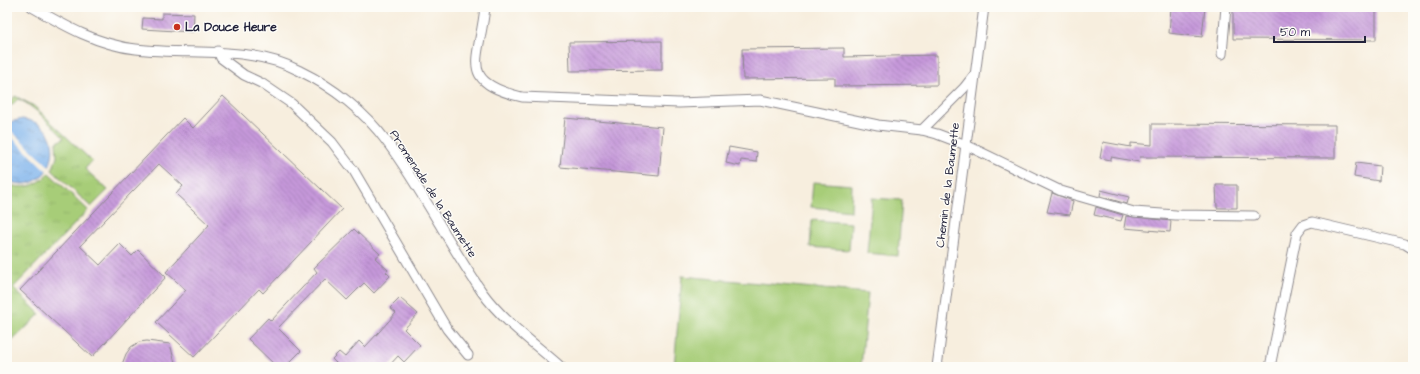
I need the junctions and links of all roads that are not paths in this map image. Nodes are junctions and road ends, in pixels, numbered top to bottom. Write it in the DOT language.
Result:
graph roads {
  1 [pos="32,7"];
  2 [pos="485,7"];
  3 [pos="984,7"];
  4 [pos="1226,7"];
  5 [pos="218,51"];
  6 [pos="244,54"];
  7 [pos="1222,54"];
  8 [pos="975,72"];
  9 [pos="244,75"];
  10 [pos="922,130"];
  11 [pos="966,145"];
  12 [pos="1254,216"];
  13 [pos="1413,249"];
  14 [pos="468,355"];
  15 [pos="561,367"];
  16 [pos="937,367"];
  17 [pos="1270,367"];
  1 -- 5 [label="street, Promenade de la Baumette"];
  2 -- 10 [label="street"];
  3 -- 8 [label="street, Chemin de la Baumette"];
  4 -- 7 [label="street"];
  5 -- 6 [label="street, Promenade de la Baumette"];
  5 -- 9 [label="street"];
  6 -- 9 [label="street"];
  6 -- 15 [label="street, Promenade de la Baumette"];
  8 -- 10 [label="street"];
  8 -- 11 [label="street, Chemin de la Baumette"];
  9 -- 14 [label="street"];
  10 -- 11 [label="street"];
  11 -- 12 [label="street"];
  11 -- 16 [label="street, Chemin de la Baumette"];
  13 -- 17 [label="street"];
}
